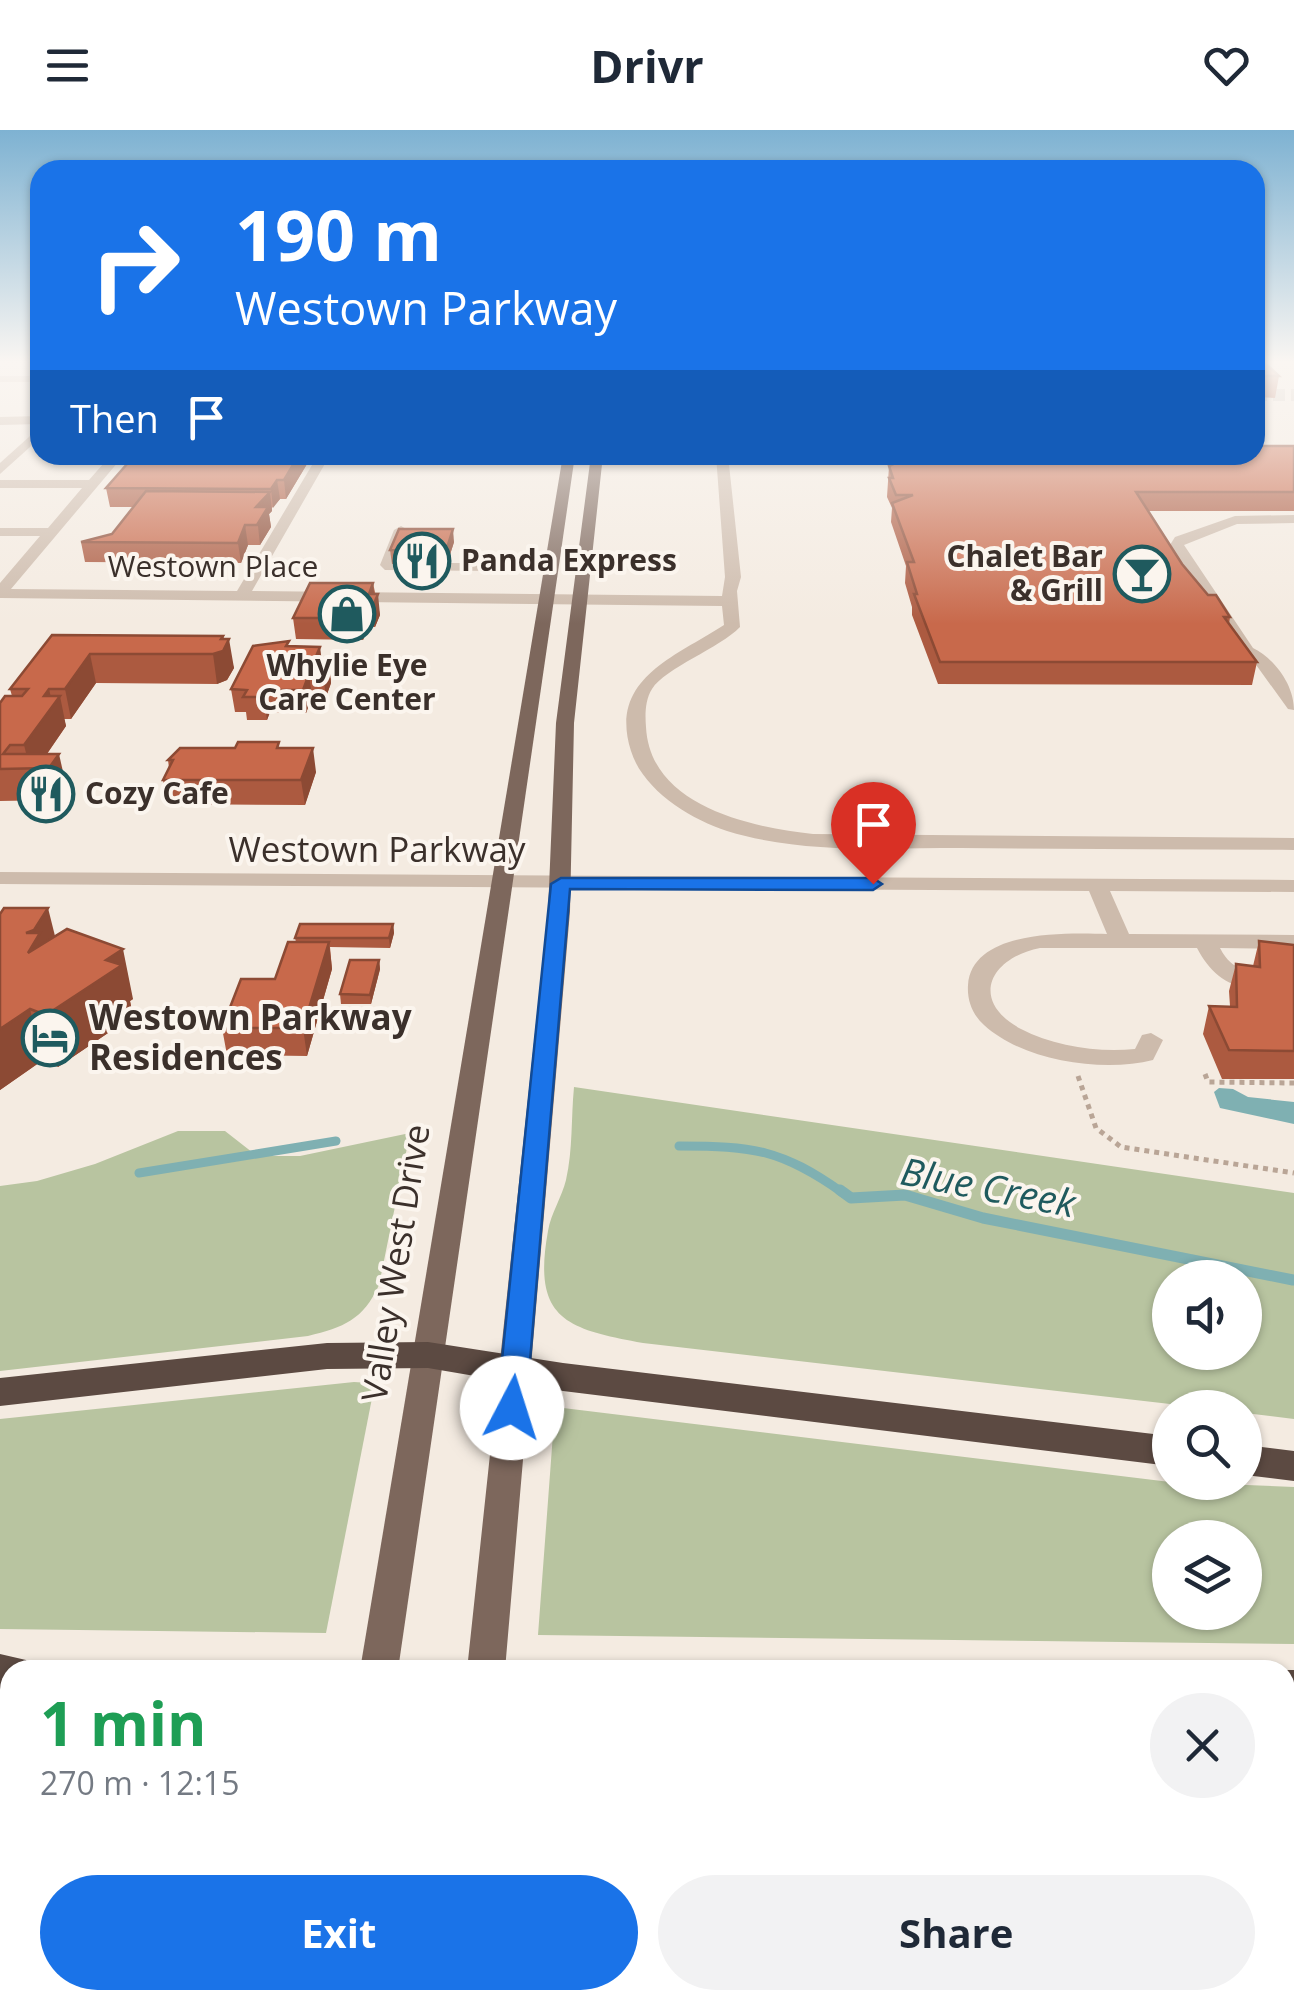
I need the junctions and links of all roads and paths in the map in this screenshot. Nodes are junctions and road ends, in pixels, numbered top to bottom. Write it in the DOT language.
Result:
graph roads {
  1 [pos="21,449"];
  2 [pos="108,465"];
  3 [pos="318,465"];
  4 [pos="566,465"];
  5 [pos="596,465"];
  6 [pos="723,465"];
  7 [pos="0,470"];
  8 [pos="0,484"];
  9 [pos="90,484"];
  10 [pos="1294,519"];
  11 [pos="401,530"];
  12 [pos="0,532"];
  13 [pos="50,532"];
  14 [pos="492,567"];
  15 [pos="0,592"];
  16 [pos="242,594"];
  17 [pos="546,596"];
  18 [pos="730,596"];
  19 [pos="580,606"];
  20 [pos="1273,675"];
  21 [pos="1294,675"];
  22 [pos="1294,705"];
  23 [pos="1294,844"];
  24 [pos="0,878"];
  25 [pos="501,883"];
  26 [pos="561,884"];
  27 [pos="1097,885"];
  28 [pos="1294,886"];
  29 [pos="1204,941"];
  30 [pos="1294,942"];
  31 [pos="1118,948"];
  32 [pos="1253,981"];
  33 [pos="1151,1040"];
  34 [pos="1071,1054"];
  35 [pos="1205,1074"];
  36 [pos="1294,1083"];
  37 [pos="1294,1174"];
  38 [pos="428,1355"];
  39 [pos="515,1369"];
  40 [pos="0,1392"];
  41 [pos="1152,1449"];
  42 [pos="1262,1462"];
  43 [pos="1294,1466"];
  44 [pos="381,1660"];
  45 [pos="487,1660"];
  1 -- 7 [label="street"];
  2 -- 9 [label="street"];
  3 -- 16 [label="street"];
  4 -- 17 [label="main road, Valley West Drive"];
  5 -- 19 [label="main road"];
  6 -- 18 [label="street"];
  8 -- 9 [label="street"];
  9 -- 13 [label="street"];
  10 -- 20 [label="street"];
  11 -- 14 [label="street"];
  12 -- 13 [label="street"];
  13 -- 15 [label="street"];
  15 -- 16 [label="street, Westown Place"];
  16 -- 17 [label="street, Westown Place"];
  17 -- 19 [label="street, Westown Place"];
  17 -- 25 [label="main road, Valley West Drive"];
  18 -- 19 [label="street"];
  18 -- 19 [label="street"];
  18 -- 23 [label="street"];
  19 -- 26 [label="main road"];
  20 -- 21 [label="street"];
  20 -- 22 [label="street"];
  24 -- 25 [label="street, Westown Parkway"];
  25 -- 26 [label="street, Westown Parkway"];
  25 -- 38 [label="main road, Valley West Drive"];
  26 -- 27 [label="street, Westown Parkway"];
  26 -- 39 [label="main road"];
  27 -- 28 [label="street, Westown Parkway"];
  27 -- 31 [label="street"];
  29 -- 30 [label="street"];
  29 -- 31 [label="street"];
  29 -- 32 [label="street"];
  31 -- 34 [label="street"];
  33 -- 34 [label="street"];
  34 -- 37 [label="path"];
  35 -- 36 [label="path"];
  38 -- 39 [label="highway"];
  38 -- 40 [label="highway"];
  38 -- 44 [label="main road, Valley West Drive"];
  39 -- 41 [label="highway"];
  39 -- 45 [label="main road"];
  42 -- 43 [label="highway"];
}
